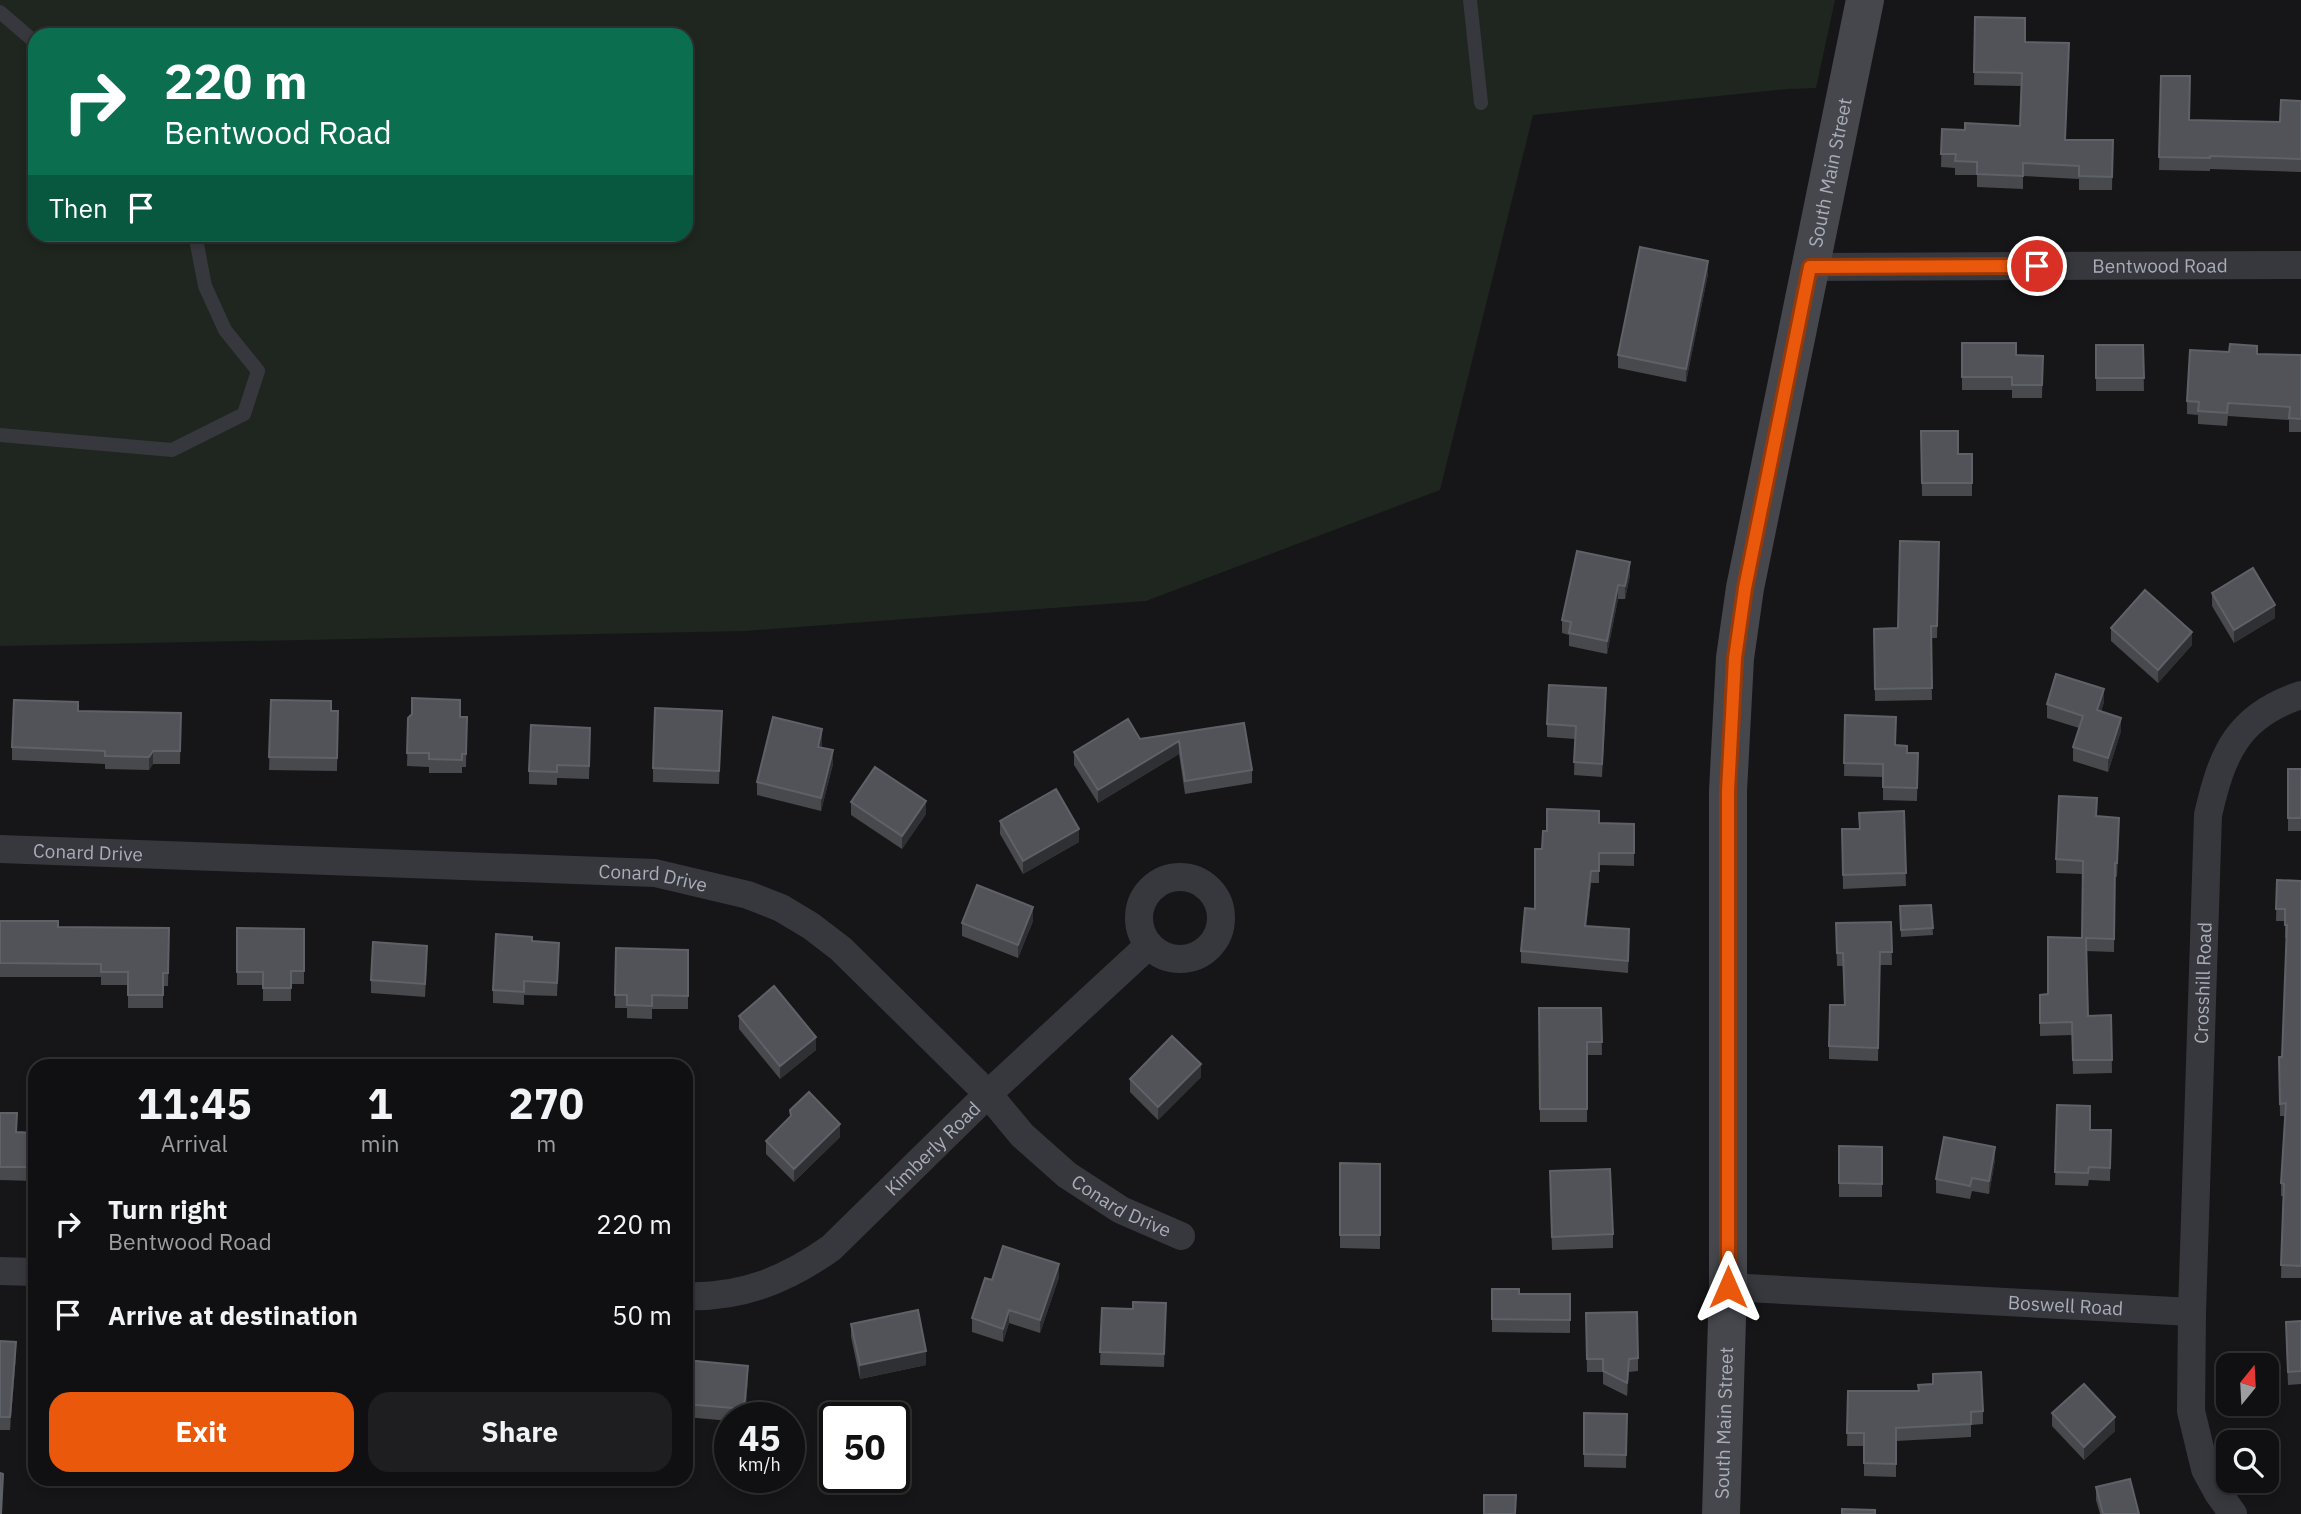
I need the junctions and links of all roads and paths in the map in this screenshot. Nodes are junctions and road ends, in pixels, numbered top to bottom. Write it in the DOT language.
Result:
graph roads {
  1 [pos="1470,0"];
  2 [pos="1865,0"];
  3 [pos="0,12"];
  4 [pos="28,36"];
  5 [pos="1481,103"];
  6 [pos="197,242"];
  7 [pos="2301,265"];
  8 [pos="1810,267"];
  9 [pos="0,435"];
  10 [pos="2301,695"];
  11 [pos="0,849"];
  12 [pos="1149,946"];
  13 [pos="988,1094"];
  14 [pos="1181,1237"];
  15 [pos="0,1271"];
  16 [pos="28,1272"];
  17 [pos="1728,1287"];
  18 [pos="693,1296"];
  19 [pos="2192,1312"];
  20 [pos="1721,1514"];
  21 [pos="2233,1514"];
  1 -- 5 [label="lane"];
  2 -- 8 [label="main road, South Main Street"];
  3 -- 4 [label="lane"];
  6 -- 9 [label="lane"];
  7 -- 8 [label="street, Bentwood Road"];
  8 -- 17 [label="main road, South Main Street"];
  10 -- 19 [label="street, Crosshill Road"];
  11 -- 13 [label="street, Conard Drive"];
  12 -- 13 [label="street, Kimberly Road"];
  13 -- 14 [label="street, Conard Drive"];
  13 -- 18 [label="street, Kimberly Road"];
  15 -- 16 [label="street"];
  17 -- 19 [label="street, Boswell Road"];
  17 -- 20 [label="main road, South Main Street"];
  19 -- 21 [label="street"];
}
